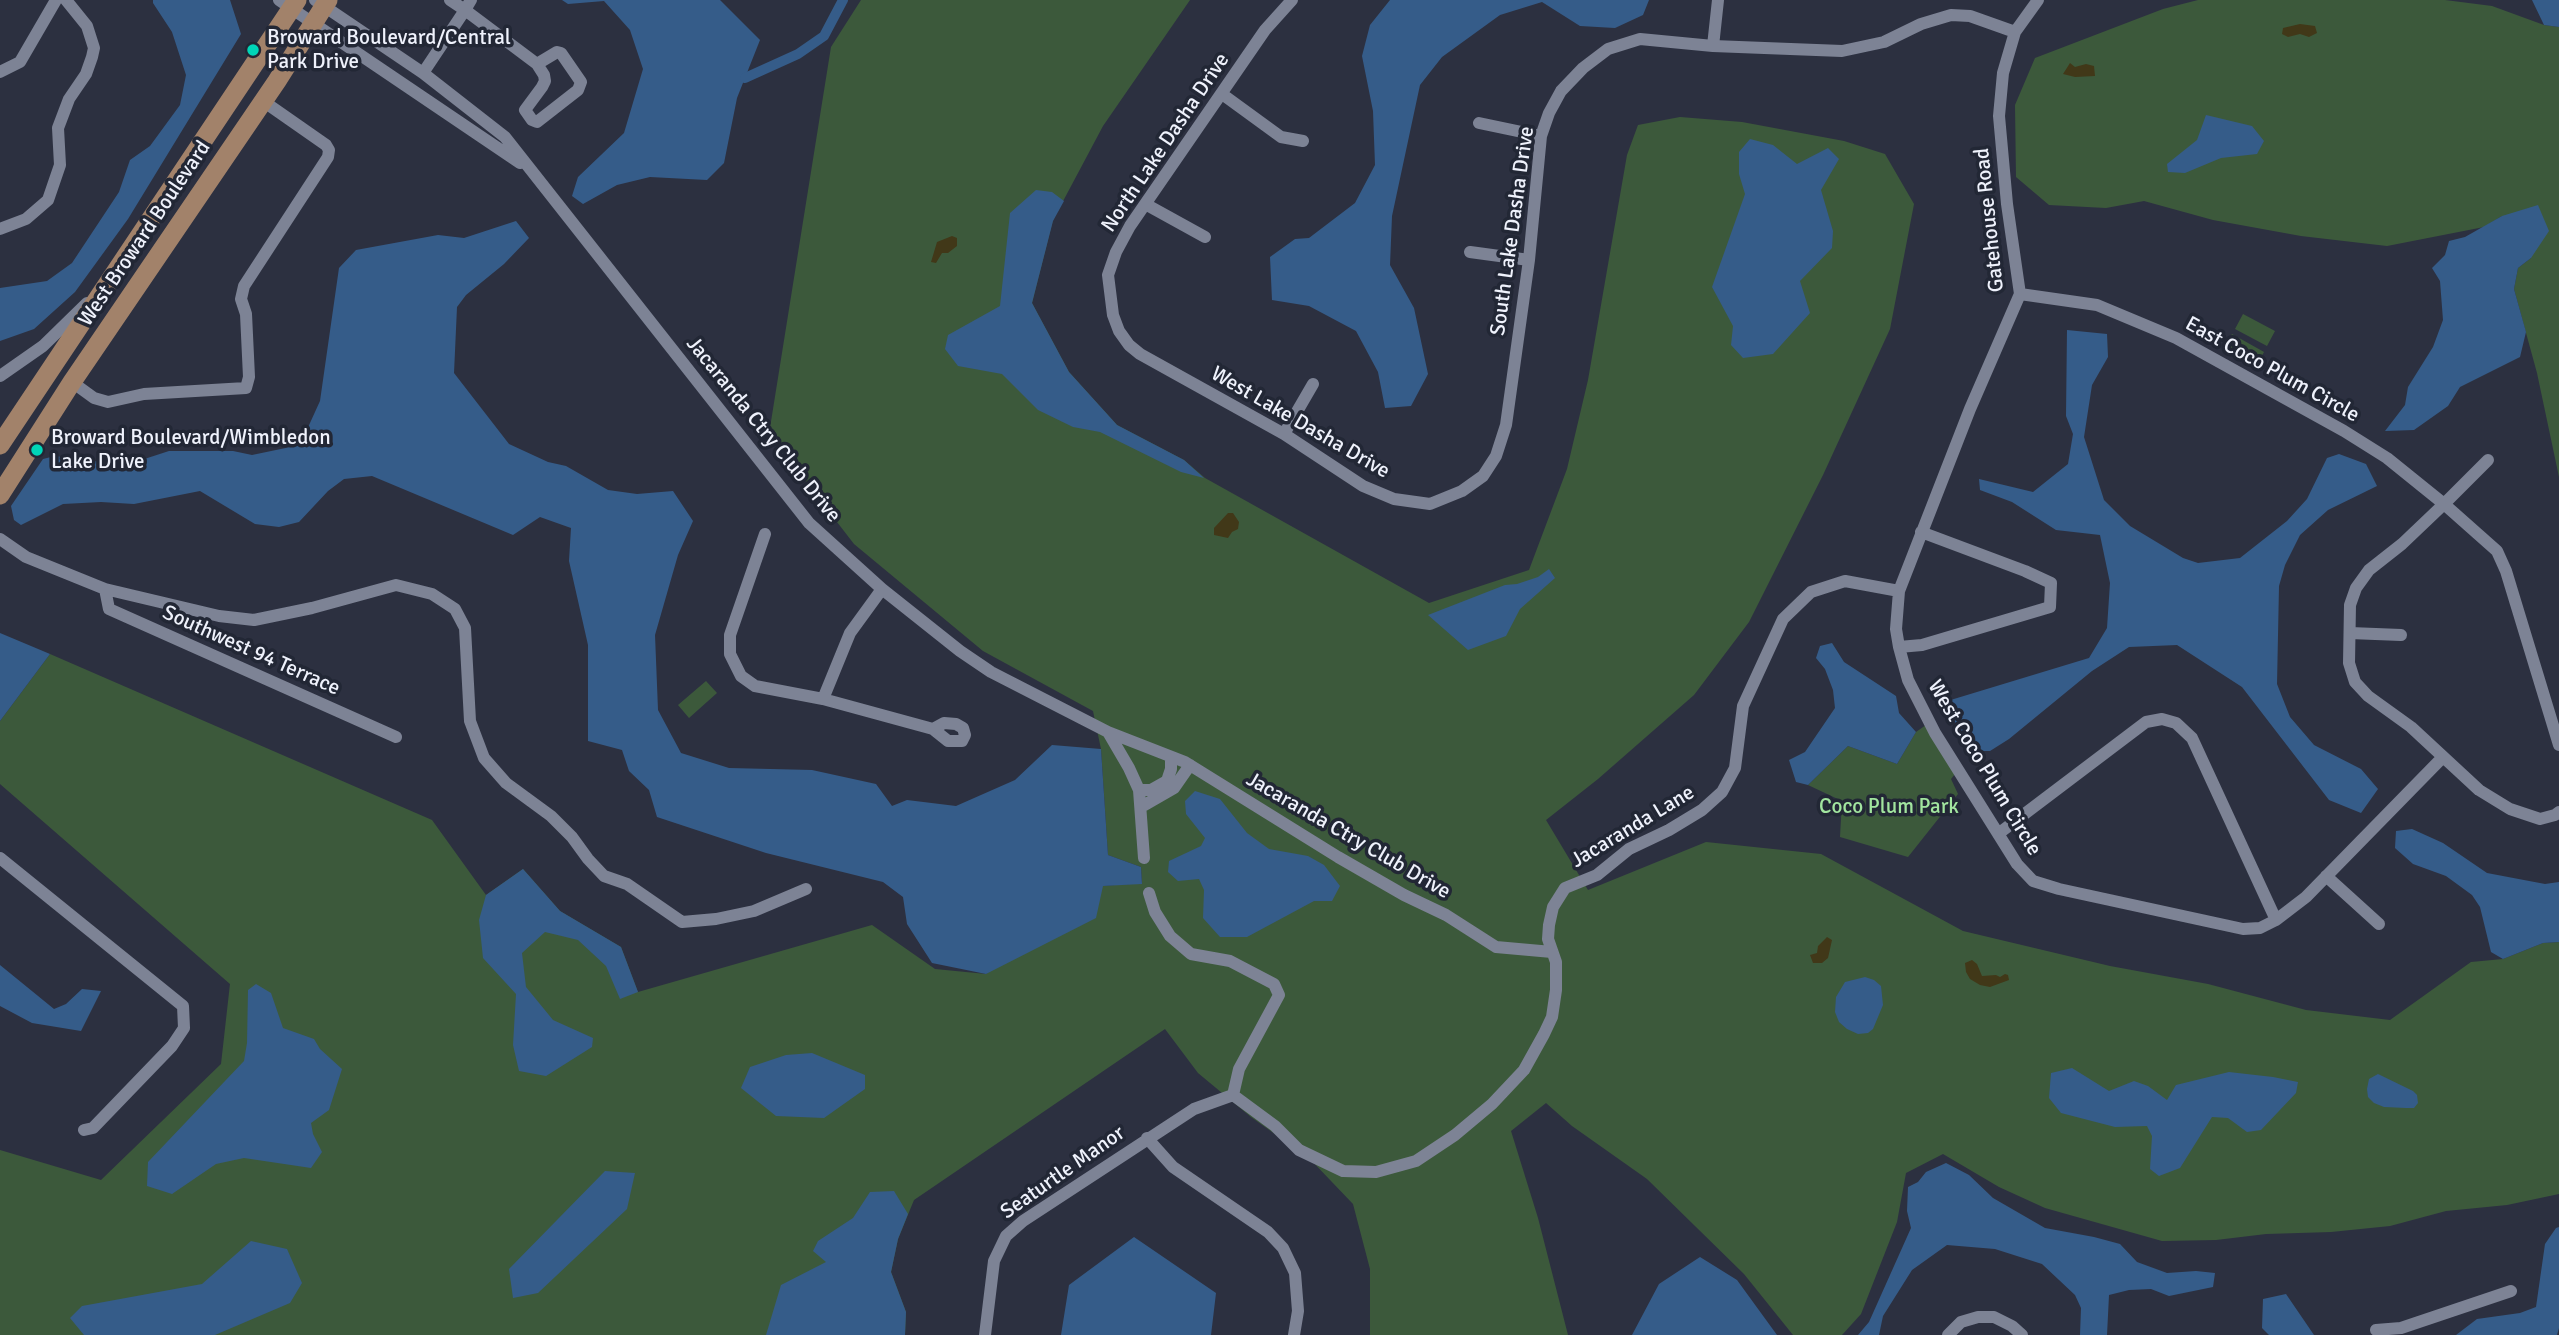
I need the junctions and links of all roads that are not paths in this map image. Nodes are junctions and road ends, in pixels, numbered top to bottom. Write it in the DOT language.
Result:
graph roads {
  1 [pos="56,0"];
  2 [pos="66,0"];
  3 [pos="450,0"];
  4 [pos="1292,0"];
  5 [pos="1718,0"];
  6 [pos="2038,0"];
  7 [pos="289,3"];
  8 [pos="468,5"];
  9 [pos="321,7"];
  10 [pos="2015,32"];
  11 [pos="1713,46"];
  12 [pos="537,64"];
  13 [pos="0,72"];
  14 [pos="423,73"];
  15 [pos="1222,94"];
  16 [pos="263,101"];
  17 [pos="1479,123"];
  18 [pos="1541,136"];
  19 [pos="1303,141"];
  20 [pos="535,174"];
  21 [pos="1147,205"];
  22 [pos="0,229"];
  23 [pos="1205,237"];
  24 [pos="132,247"];
  25 [pos="1470,252"];
  26 [pos="1529,260"];
  27 [pos="110,281"];
  28 [pos="2020,294"];
  29 [pos="1140,354"];
  30 [pos="0,376"];
  31 [pos="72,382"];
  32 [pos="1313,384"];
  33 [pos="1284,434"];
  34 [pos="0,445"];
  35 [pos="2488,460"];
  36 [pos="1483,476"];
  37 [pos="0,495"];
  38 [pos="2444,504"];
  39 [pos="1921,532"];
  40 [pos="765,534"];
  41 [pos="0,539"];
  42 [pos="105,589"];
  43 [pos="882,589"];
  44 [pos="1899,591"];
  45 [pos="2350,633"];
  46 [pos="2401,635"];
  47 [pos="1899,647"];
  48 [pos="823,699"];
  49 [pos="933,729"];
  50 [pos="1108,732"];
  51 [pos="396,737"];
  52 [pos="2559,745"];
  53 [pos="1171,757"];
  54 [pos="2443,757"];
  55 [pos="1190,765"];
  56 [pos="1139,790"];
  57 [pos="1141,807"];
  58 [pos="2559,812"];
  59 [pos="1998,834"];
  60 [pos="0,858"];
  61 [pos="1144,858"];
  62 [pos="2326,876"];
  63 [pos="806,889"];
  64 [pos="1149,894"];
  65 [pos="2276,920"];
  66 [pos="2379,925"];
  67 [pos="1552,952"];
  68 [pos="1233,1095"];
  69 [pos="84,1130"];
  70 [pos="1147,1138"];
  71 [pos="2511,1291"];
  72 [pos="2420,1329"];
  73 [pos="2376,1331"];
  74 [pos="985,1335"];
  75 [pos="1294,1335"];
  76 [pos="1948,1335"];
  77 [pos="2022,1335"];
  1 -- 13 [label="street"];
  2 -- 22 [label="street"];
  3 -- 8 [label="street"];
  4 -- 15 [label="street, North Lake Dasha Drive"];
  5 -- 11 [label="street"];
  6 -- 10 [label="street, Gatehouse Road"];
  7 -- 9 [label="street, Jacaranda Ctry Club Drive"];
  7 -- 24 [label="main road, West Broward Boulevard"];
  8 -- 12 [label="street"];
  8 -- 14 [label="street"];
  9 -- 14 [label="street, Jacaranda Ctry Club Drive"];
  9 -- 16 [label="main road, West Broward Boulevard"];
  9 -- 20 [label="street, Jacaranda Ctry Club Drive"];
  10 -- 11 [label="street, South Lake Dasha Drive"];
  10 -- 28 [label="street, Gatehouse Road"];
  11 -- 18 [label="street, South Lake Dasha Drive"];
  12 -- 12 [label="street"];
  14 -- 20 [label="street, Jacaranda Ctry Club Drive"];
  15 -- 19 [label="street"];
  15 -- 21 [label="street, North Lake Dasha Drive"];
  16 -- 31 [label="main road, West Broward Boulevard"];
  16 -- 31 [label="street"];
  17 -- 18 [label="street"];
  18 -- 26 [label="street, South Lake Dasha Drive"];
  20 -- 43 [label="street, Jacaranda Ctry Club Drive"];
  21 -- 23 [label="street"];
  21 -- 29 [label="street, North Lake Dasha Drive"];
  24 -- 27 [label="main road, West Broward Boulevard"];
  24 -- 31 [label="main road"];
  25 -- 26 [label="street"];
  26 -- 36 [label="street, South Lake Dasha Drive"];
  27 -- 30 [label="street"];
  27 -- 34 [label="main road, West Broward Boulevard"];
  28 -- 38 [label="street, East Coco Plum Circle"];
  28 -- 39 [label="street, Gatehouse Road"];
  29 -- 33 [label="street, West Lake Dasha Drive"];
  31 -- 37 [label="main road, West Broward Boulevard"];
  32 -- 33 [label="street"];
  33 -- 36 [label="street, West Lake Dasha Drive"];
  35 -- 38 [label="street"];
  38 -- 45 [label="street"];
  38 -- 52 [label="street, East Coco Plum Circle"];
  39 -- 44 [label="street, Gatehouse Road"];
  39 -- 47 [label="street"];
  40 -- 48 [label="street"];
  41 -- 42 [label="street"];
  42 -- 51 [label="street, Southwest 94 Terrace"];
  42 -- 63 [label="street"];
  43 -- 48 [label="street"];
  43 -- 50 [label="street, Jacaranda Ctry Club Drive"];
  44 -- 47 [label="street, West Coco Plum Circle"];
  44 -- 67 [label="street, Jacaranda Lane"];
  45 -- 46 [label="street"];
  45 -- 54 [label="street"];
  47 -- 59 [label="street, West Coco Plum Circle"];
  48 -- 49 [label="street"];
  50 -- 53 [label="street, Jacaranda Ctry Club Drive"];
  50 -- 56 [label="street"];
  53 -- 55 [label="street, Jacaranda Ctry Club Drive"];
  53 -- 56 [label="street"];
  54 -- 58 [label="street"];
  54 -- 62 [label="street"];
  55 -- 57 [label="street"];
  55 -- 67 [label="street, Jacaranda Ctry Club Drive"];
  56 -- 57 [label="street"];
  57 -- 61 [label="street"];
  59 -- 65 [label="street, West Coco Plum Circle"];
  59 -- 65 [label="street"];
  60 -- 69 [label="street"];
  62 -- 65 [label="street"];
  62 -- 66 [label="street"];
  64 -- 68 [label="street"];
  67 -- 68 [label="street, Jacaranda Lane"];
  68 -- 70 [label="street, Seaturtle Manor"];
  70 -- 74 [label="street, Seaturtle Manor"];
  70 -- 75 [label="street"];
  71 -- 72 [label="street"];
  72 -- 73 [label="street"];
  76 -- 77 [label="street"];
}
